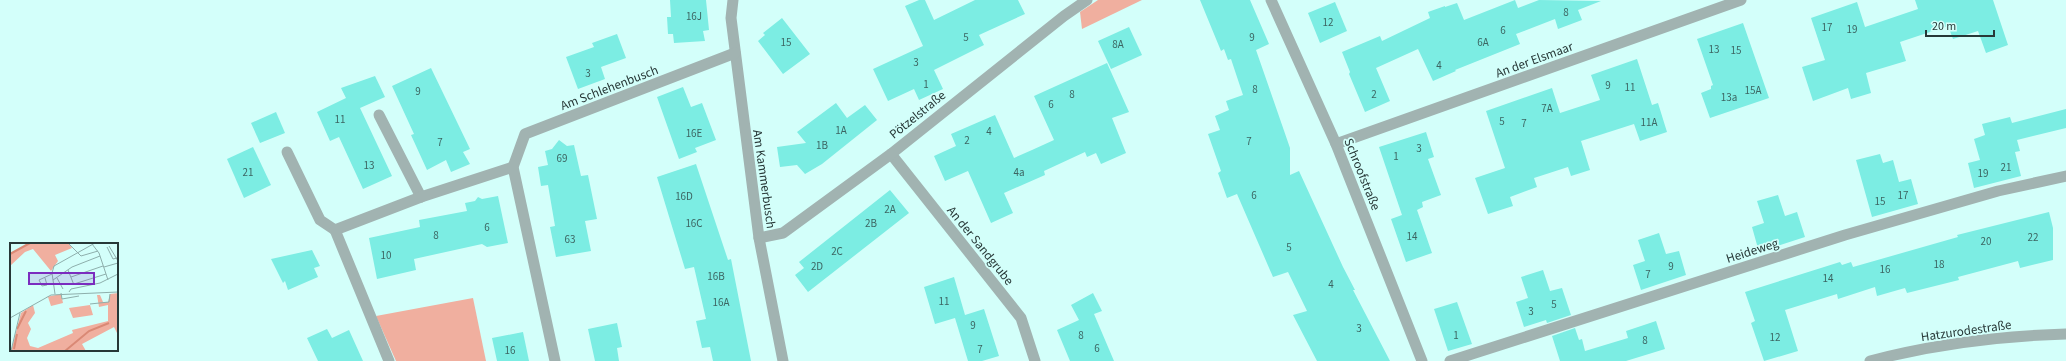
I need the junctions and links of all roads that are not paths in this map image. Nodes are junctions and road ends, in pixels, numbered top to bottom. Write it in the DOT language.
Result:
graph roads {
  1 [pos="733,0"];
  2 [pos="1087,0"];
  3 [pos="1271,0"];
  4 [pos="1741,0"];
  5 [pos="735,53"];
  6 [pos="379,115"];
  7 [pos="1336,144"];
  8 [pos="287,152"];
  9 [pos="891,154"];
  10 [pos="513,166"];
  11 [pos="2066,176"];
  12 [pos="421,197"];
  13 [pos="335,230"];
  14 [pos="759,238"];
  15 [pos="2066,334"];
  16 [pos="389,361"];
  17 [pos="555,361"];
  18 [pos="783,361"];
  19 [pos="1035,361"];
  20 [pos="1422,361"];
  21 [pos="1450,361"];
  22 [pos="1870,361"];
  1 -- 5 [label="street, Am Kammerbusch"];
  2 -- 9 [label="street, Pötzelstraße"];
  3 -- 7 [label="street, Schroofstraße"];
  4 -- 7 [label="street, An der Elsmaar"];
  5 -- 10 [label="street, Am Schlehenbusch"];
  5 -- 14 [label="street, Am Kammerbusch"];
  6 -- 12 [label="street"];
  7 -- 20 [label="street, Schroofstraße"];
  8 -- 13 [label="street"];
  9 -- 14 [label="street, Pötzelstraße"];
  9 -- 19 [label="street, An der Sandgrube"];
  10 -- 12 [label="street"];
  10 -- 17 [label="street"];
  11 -- 21 [label="street, Heideweg"];
  12 -- 13 [label="street"];
  13 -- 16 [label="street"];
  14 -- 18 [label="street, Am Kammerbusch"];
  15 -- 22 [label="street, Hatzurodestraße"];
}
